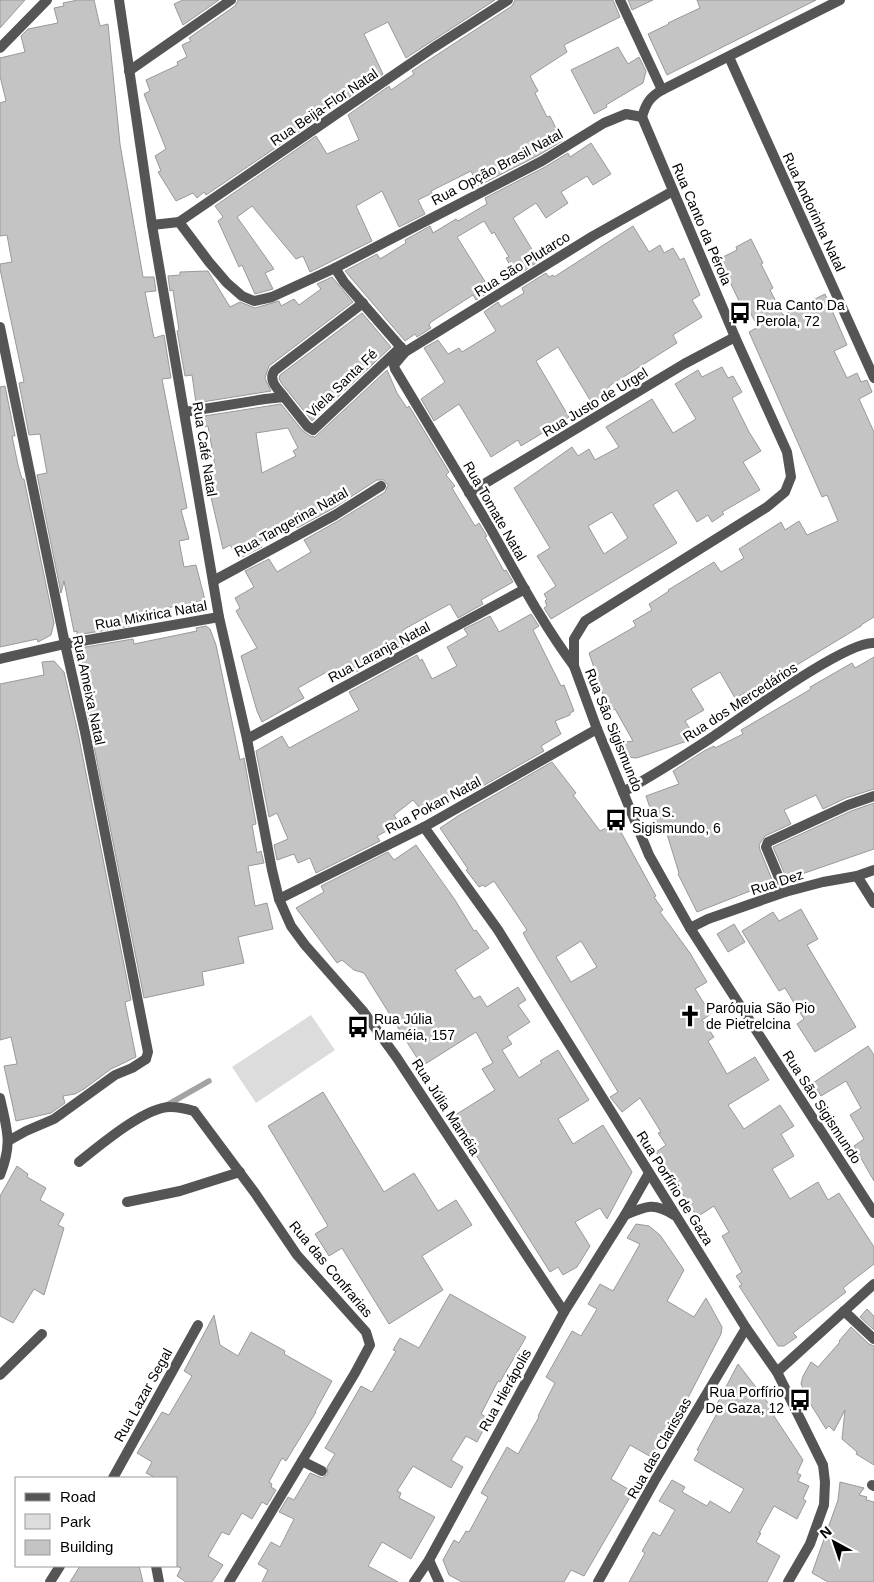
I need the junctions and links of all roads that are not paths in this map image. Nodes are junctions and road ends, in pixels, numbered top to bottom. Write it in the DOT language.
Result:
graph roads {
  1 [pos="119,0"];
  2 [pos="231,0"];
  3 [pos="508,0"];
  4 [pos="620,0"];
  5 [pos="840,0"];
  6 [pos="44,1"];
  7 [pos="0,48"];
  8 [pos="729,57"];
  9 [pos="129,71"];
  10 [pos="662,90"];
  11 [pos="642,117"];
  12 [pos="673,191"];
  13 [pos="179,222"];
  14 [pos="152,225"];
  15 [pos="336,268"];
  16 [pos="363,303"];
  17 [pos="0,327"];
  18 [pos="735,337"];
  19 [pos="403,350"];
  20 [pos="395,369"];
  21 [pos="874,378"];
  22 [pos="284,397"];
  23 [pos="185,412"];
  24 [pos="787,452"];
  25 [pos="381,486"];
  26 [pos="470,493"];
  27 [pos="213,581"];
  28 [pos="525,590"];
  29 [pos="219,617"];
  30 [pos="874,643"];
  31 [pos="65,644"];
  32 [pos="0,659"];
  33 [pos="574,666"];
  34 [pos="597,729"];
  35 [pos="247,739"];
  36 [pos="623,792"];
  37 [pos="874,796"];
  38 [pos="424,827"];
  39 [pos="874,870"];
  40 [pos="857,876"];
  41 [pos="785,892"];
  42 [pos="279,899"];
  43 [pos="874,903"];
  44 [pos="690,928"];
  45 [pos="0,1098"];
  46 [pos="8,1141"];
  47 [pos="79,1162"];
  48 [pos="240,1172"];
  49 [pos="649,1173"];
  50 [pos="0,1175"];
  51 [pos="127,1202"];
  52 [pos="874,1213"];
  53 [pos="626,1215"];
  54 [pos="675,1215"];
  55 [pos="874,1284"];
  56 [pos="844,1311"];
  57 [pos="564,1312"];
  58 [pos="198,1325"];
  59 [pos="746,1328"];
  60 [pos="42,1334"];
  61 [pos="874,1339"];
  62 [pos="778,1372"];
  63 [pos="0,1374"];
  64 [pos="302,1461"];
  65 [pos="322,1471"];
  66 [pos="114,1477"];
  67 [pos="429,1560"];
  68 [pos="59,1567"];
  69 [pos="156,1567"];
  70 [pos="50,1582"];
  71 [pos="159,1582"];
  72 [pos="229,1582"];
  73 [pos="414,1582"];
  74 [pos="439,1582"];
  75 [pos="598,1582"];
  76 [pos="788,1582"];
  1 -- 9 [label="street, Rua Café Natal"];
  2 -- 9 [label="street"];
  3 -- 13 [label="street, Rua Beija-Flor Natal"];
  4 -- 10 [label="street"];
  5 -- 8 [label="street"];
  6 -- 7 [label="street"];
  8 -- 10 [label="street"];
  8 -- 21 [label="street, Rua Andorinha Natal"];
  9 -- 14 [label="street, Rua Café Natal"];
  10 -- 11 [label="street"];
  11 -- 12 [label="street, Rua Canto da Pérola"];
  11 -- 15 [label="street, Rua Opção Brasil Natal"];
  12 -- 18 [label="street, Rua Canto da Pérola"];
  12 -- 19 [label="street, Rua São Plutarco"];
  13 -- 14 [label="street, Rua Beija-Flor Natal"];
  13 -- 15 [label="street, Rua Opção Brasil Natal"];
  14 -- 23 [label="street, Rua Café Natal"];
  15 -- 16 [label="street"];
  16 -- 19 [label="street"];
  16 -- 22 [label="street, Viela Santa Fé"];
  17 -- 31 [label="street, Rua Ameixa Natal"];
  18 -- 24 [label="street, Rua Canto da Pérola"];
  18 -- 26 [label="street, Rua Justo de Urgel"];
  19 -- 20 [label="street, Rua São Plutarco"];
  19 -- 22 [label="street, Viela Santa Fé"];
  20 -- 26 [label="street, Rua Tomate Natal"];
  22 -- 23 [label="street"];
  23 -- 27 [label="street, Rua Café Natal"];
  24 -- 33 [label="street, Rua São Sigismundo"];
  25 -- 27 [label="street, Rua Tangerina Natal"];
  26 -- 28 [label="street, Rua Tomate Natal"];
  27 -- 29 [label="street, Rua Café Natal"];
  28 -- 33 [label="street, Rua Tomate Natal"];
  28 -- 35 [label="street, Rua Laranja Natal"];
  29 -- 31 [label="street, Rua Mixirica Natal"];
  29 -- 35 [label="street, Rua Café Natal"];
  30 -- 36 [label="street, Rua dos Mercedários"];
  31 -- 32 [label="street, Rua Mixirica Natal"];
  31 -- 46 [label="street, Rua Ameixa Natal"];
  33 -- 34 [label="street, Rua São Sigismundo"];
  34 -- 36 [label="street, Rua São Sigismundo"];
  34 -- 38 [label="street, Rua Pokan Natal"];
  35 -- 42 [label="street, Rua Café Natal"];
  36 -- 44 [label="street, Rua São Sigismundo"];
  37 -- 41 [label="street"];
  38 -- 42 [label="street, Rua Pokan Natal"];
  38 -- 49 [label="street, Rua Porfírio de Gaza"];
  39 -- 40 [label="street, Rua Dez"];
  40 -- 41 [label="street, Rua Dez"];
  40 -- 43 [label="street"];
  41 -- 44 [label="street, Rua Dez"];
  42 -- 57 [label="street, Rua Júlia Maméia"];
  44 -- 52 [label="street, Rua São Sigismundo"];
  45 -- 46 [label="street"];
  46 -- 50 [label="street"];
  47 -- 48 [label="street, Rua das Confrarias"];
  48 -- 51 [label="street"];
  48 -- 64 [label="street, Rua das Confrarias"];
  49 -- 53 [label="street, Rua Hierápolis"];
  49 -- 54 [label="street, Rua Porfírio de Gaza"];
  53 -- 54 [label="street"];
  53 -- 57 [label="street, Rua Hierápolis"];
  54 -- 59 [label="street, Rua Porfírio de Gaza"];
  55 -- 56 [label="street"];
  56 -- 61 [label="street"];
  56 -- 62 [label="street"];
  57 -- 67 [label="street, Rua Hierápolis"];
  58 -- 66 [label="street, Rua Lazar Segal"];
  59 -- 62 [label="street, Rua Porfírio de Gaza"];
  59 -- 75 [label="street, Rua das Clarissas"];
  60 -- 63 [label="street"];
  62 -- 76 [label="street, Rua Porfírio de Gaza"];
  64 -- 65 [label="street"];
  64 -- 72 [label="street, Rua das Confrarias"];
  67 -- 73 [label="street, Rua Hierápolis"];
  67 -- 74 [label="street"];
  68 -- 70 [label="street"];
  69 -- 71 [label="street"];
}
